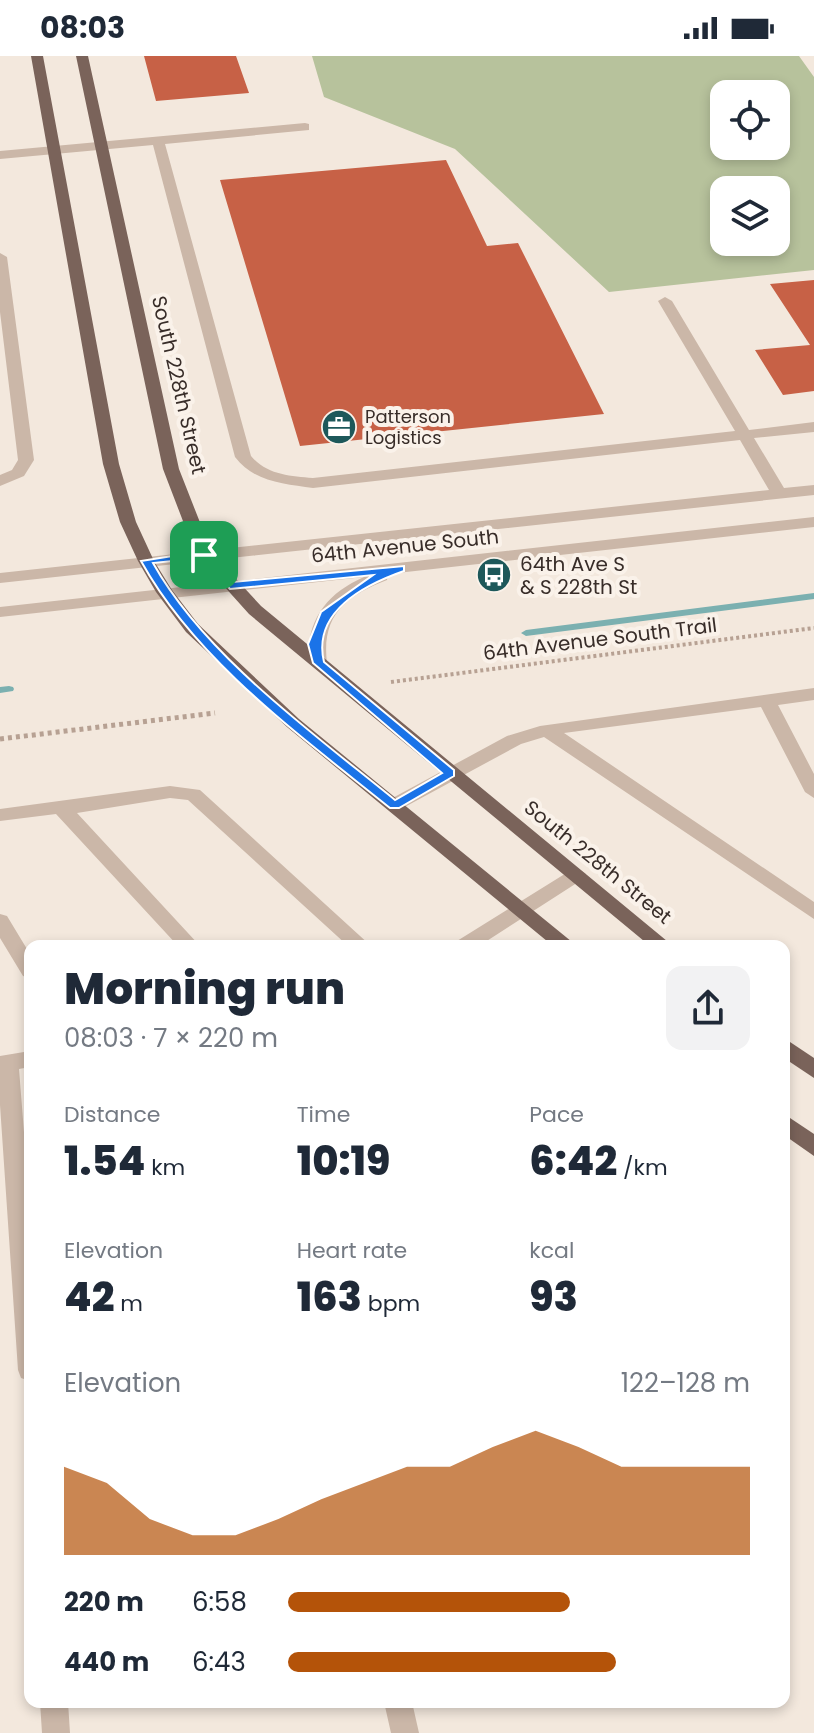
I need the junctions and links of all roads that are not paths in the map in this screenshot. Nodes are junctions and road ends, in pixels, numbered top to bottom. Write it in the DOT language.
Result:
graph roads {
  1 [pos="37,56"];
  2 [pos="82,56"];
  3 [pos="305,127"];
  4 [pos="158,140"];
  5 [pos="101,145"];
  6 [pos="55,150"];
  7 [pos="0,155"];
  8 [pos="0,257"];
  9 [pos="665,301"];
  10 [pos="814,427"];
  11 [pos="744,435"];
  12 [pos="0,481"];
  13 [pos="814,490"];
  14 [pos="779,493"];
  15 [pos="814,522"];
  16 [pos="204,555"];
  17 [pos="146,561"];
  18 [pos="400,569"];
  19 [pos="0,578"];
  20 [pos="230,585"];
  21 [pos="164,592"];
  22 [pos="0,612"];
  23 [pos="318,663"];
  24 [pos="814,694"];
  25 [pos="767,701"];
  26 [pos="546,730"];
  27 [pos="450,773"];
  28 [pos="814,792"];
  29 [pos="394,805"];
  30 [pos="62,809"];
  31 [pos="0,815"];
  32 [pos="576,874"];
  33 [pos="523,910"];
  34 [pos="814,912"];
  35 [pos="0,921"];
  36 [pos="184,940"];
  37 [pos="354,940"];
  38 [pos="474,940"];
  39 [pos="560,940"];
  40 [pos="656,940"];
  41 [pos="24,961"];
  42 [pos="790,1051"];
  43 [pos="24,1060"];
  44 [pos="814,1070"];
  45 [pos="790,1128"];
  46 [pos="814,1147"];
  47 [pos="24,1286"];
  48 [pos="54,1708"];
  49 [pos="399,1708"];
  50 [pos="56,1733"];
  51 [pos="405,1733"];
  1 -- 6 [label="main road"];
  2 -- 5 [label="main road, South 228th Street"];
  3 -- 4 [label="street"];
  4 -- 5 [label="street"];
  4 -- 11 [label="street"];
  5 -- 6 [label="street"];
  5 -- 16 [label="main road, South 228th Street"];
  6 -- 7 [label="street"];
  6 -- 17 [label="main road"];
  8 -- 12 [label="street"];
  9 -- 11 [label="street"];
  10 -- 11 [label="street"];
  11 -- 14 [label="street"];
  13 -- 14 [label="street, 64th Avenue South"];
  14 -- 16 [label="street, 64th Avenue South"];
  15 -- 18 [label="street, 64th Avenue South"];
  16 -- 17 [label="street, 64th Avenue South"];
  16 -- 20 [label="main road, South 228th Street"];
  17 -- 19 [label="street, 64th Avenue South"];
  17 -- 21 [label="main road"];
  18 -- 20 [label="street, 64th Avenue South"];
  18 -- 23 [label="street"];
  20 -- 21 [label="street, 64th Avenue South"];
  20 -- 23 [label="main road, South 228th Street"];
  21 -- 22 [label="street, 64th Avenue South"];
  21 -- 29 [label="main road"];
  23 -- 27 [label="main road, South 228th Street"];
  24 -- 25 [label="street"];
  25 -- 26 [label="street"];
  25 -- 28 [label="street"];
  26 -- 27 [label="street"];
  26 -- 34 [label="street"];
  27 -- 29 [label="street"];
  27 -- 32 [label="main road, South 228th Street"];
  29 -- 33 [label="main road"];
  30 -- 31 [label="street"];
  30 -- 36 [label="street"];
  30 -- 37 [label="street"];
  32 -- 33 [label="street"];
  32 -- 40 [label="main road, South 228th Street"];
  33 -- 38 [label="street"];
  33 -- 39 [label="main road"];
  35 -- 41 [label="street"];
  42 -- 44 [label="main road"];
  43 -- 47 [label="street"];
  45 -- 46 [label="main road"];
  48 -- 50 [label="street"];
  49 -- 51 [label="street"];
}
